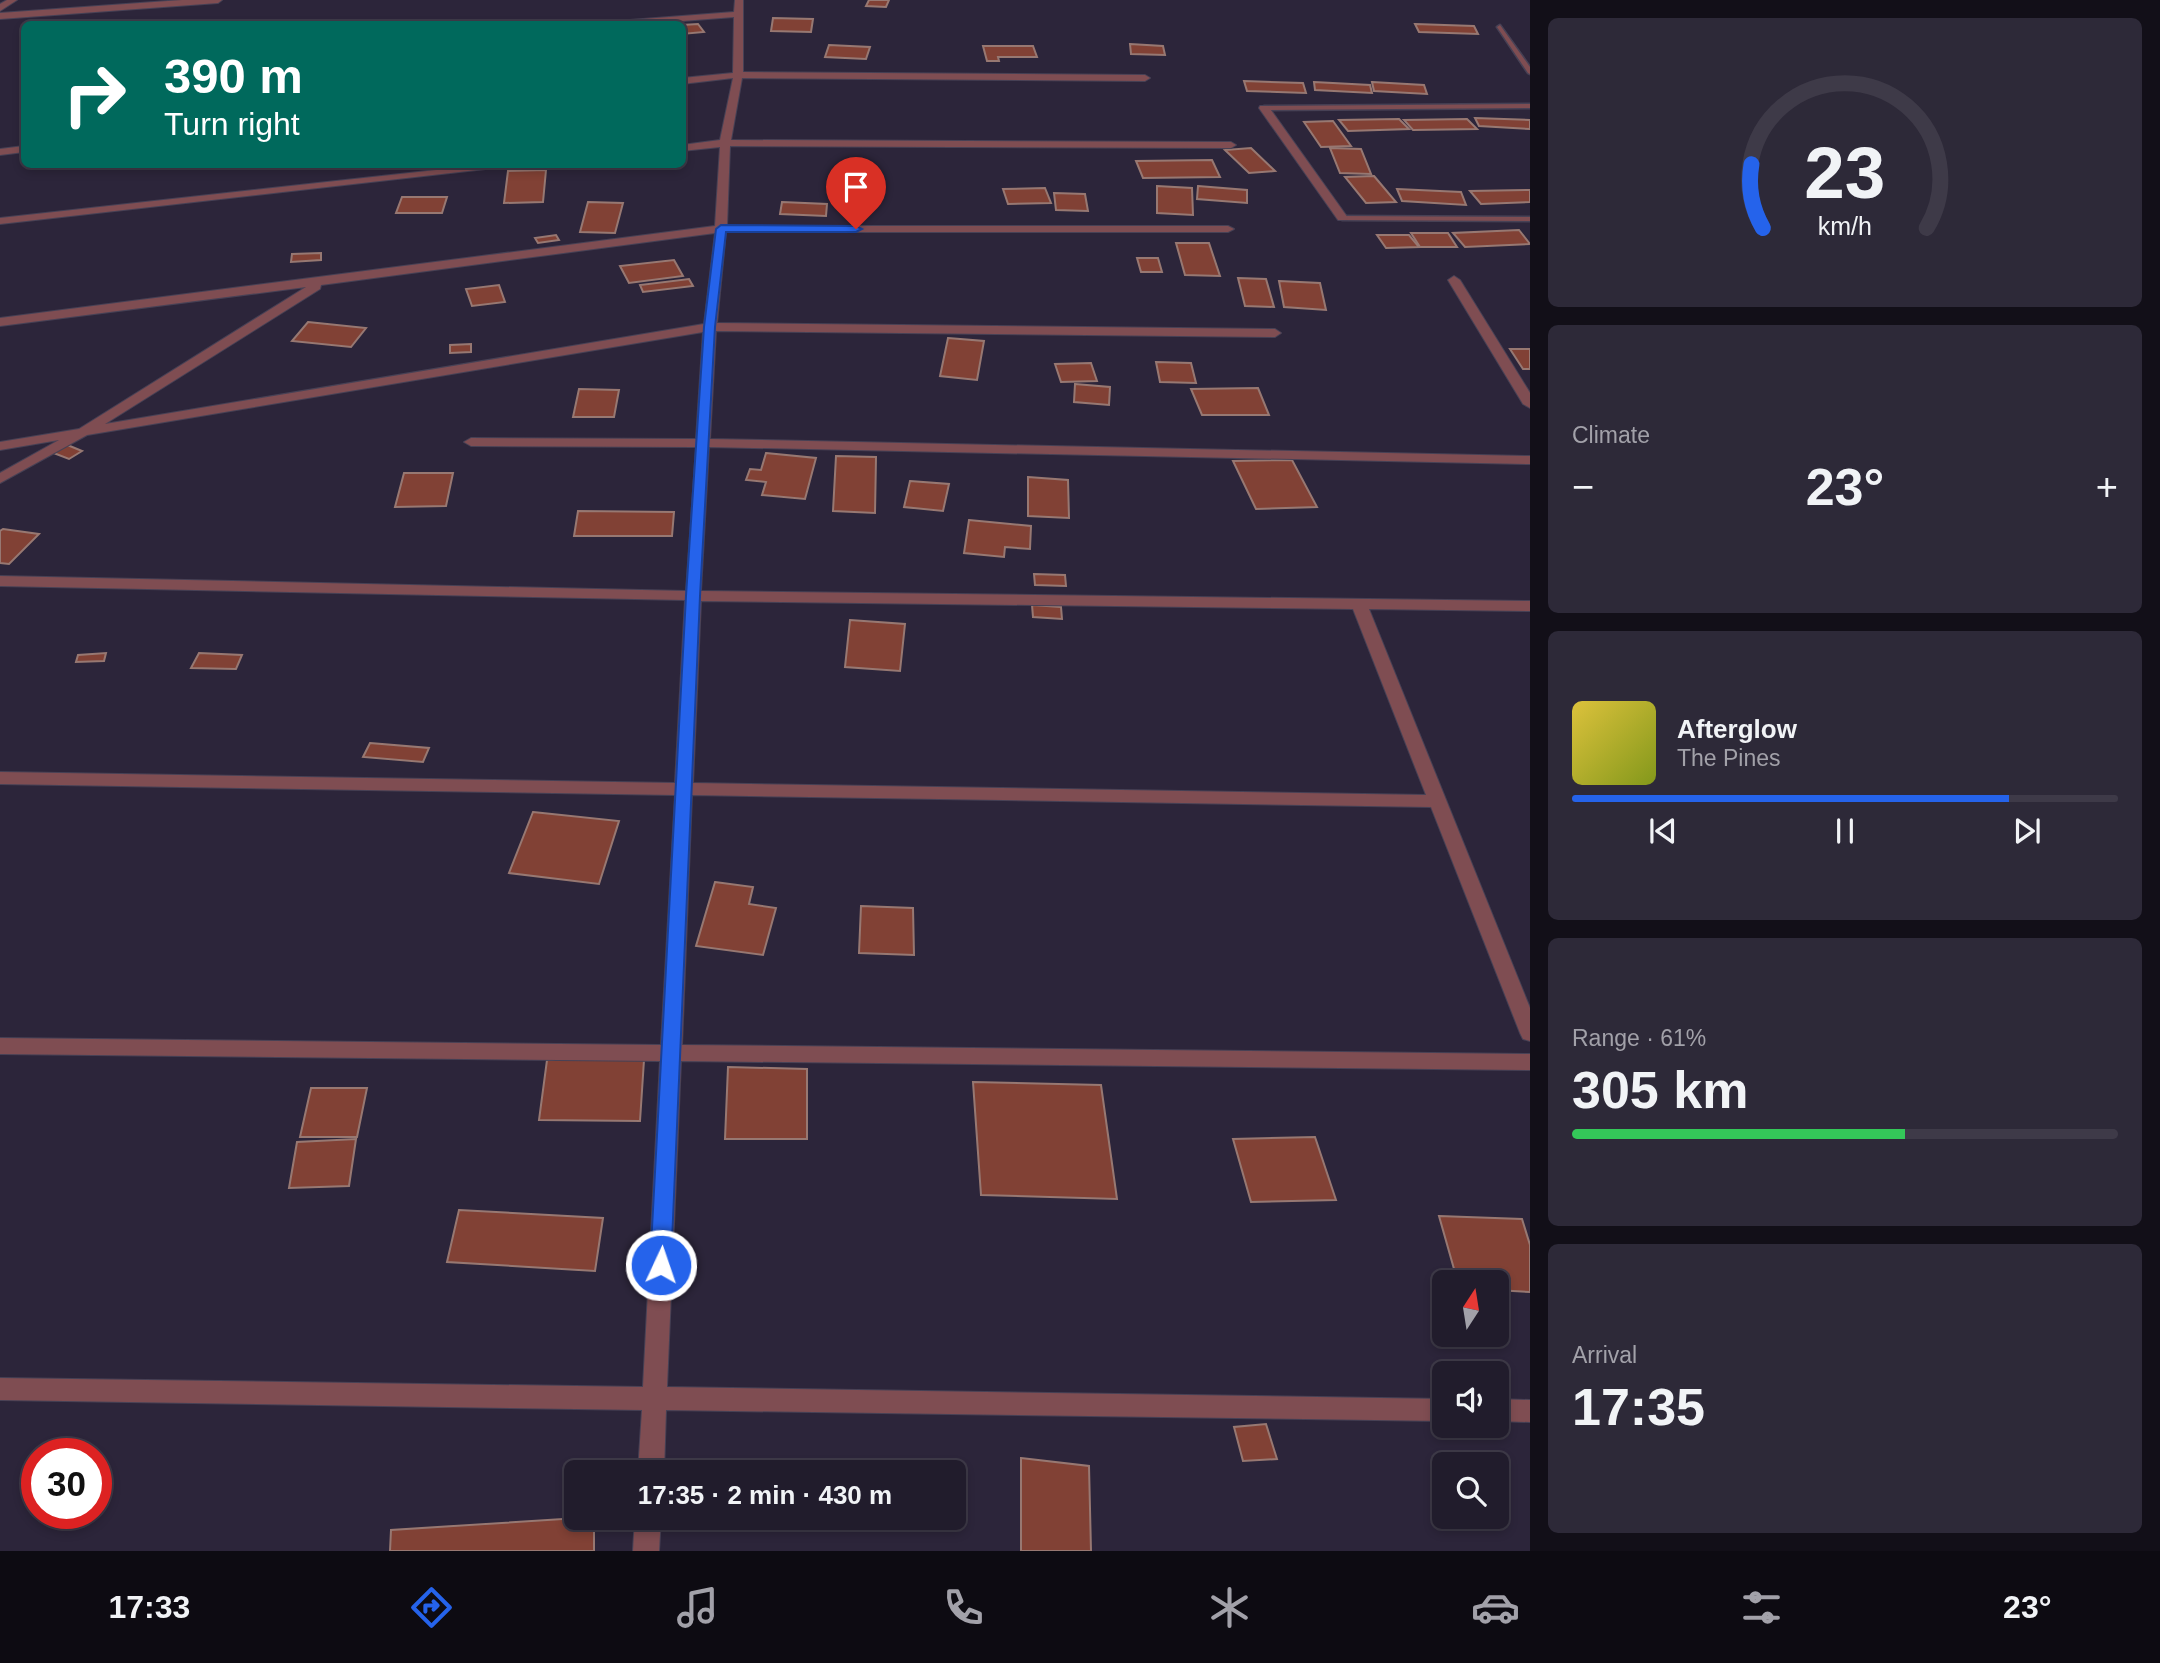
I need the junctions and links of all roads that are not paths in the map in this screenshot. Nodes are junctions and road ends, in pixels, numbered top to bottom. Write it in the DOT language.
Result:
graph roads {
  1 [pos="13,0"];
  2 [pos="218,0"];
  3 [pos="738,7"];
  4 [pos="0,8"];
  5 [pos="0,16"];
  6 [pos="638,21"];
  7 [pos="1500,27"];
  8 [pos="1530,72"];
  9 [pos="738,75"];
  10 [pos="1145,78"];
  11 [pos="686,81"];
  12 [pos="1530,106"];
  13 [pos="1264,108"];
  14 [pos="725,143"];
  15 [pos="1231,145"];
  16 [pos="686,148"];
  17 [pos="21,149"];
  18 [pos="0,152"];
  19 [pos="488,168"];
  20 [pos="1342,218"];
  21 [pos="1530,219"];
  22 [pos="0,220"];
  23 [pos="721,229"];
  24 [pos="1228,229"];
  25 [pos="1454,280"];
  26 [pos="321,283"];
  27 [pos="0,322"];
  28 [pos="710,327"];
  29 [pos="1275,333"];
  30 [pos="1530,404"];
  31 [pos="80,434"];
  32 [pos="471,442"];
  33 [pos="704,443"];
  34 [pos="0,446"];
  35 [pos="1530,460"];
  36 [pos="0,479"];
  37 [pos="0,582"];
  38 [pos="693,596"];
  39 [pos="1359,603"];
  40 [pos="1530,606"];
  41 [pos="0,778"];
  42 [pos="684,790"];
  43 [pos="1437,801"];
  44 [pos="1530,1032"];
  45 [pos="0,1046"];
  46 [pos="671,1051"];
  47 [pos="1530,1062"];
  48 [pos="0,1390"];
  49 [pos="655,1398"];
  50 [pos="1432,1409"];
  51 [pos="1509,1410"];
  52 [pos="1530,1411"];
  53 [pos="652,1460"];
  54 [pos="647,1530"];
  55 [pos="646,1551"];
  1 -- 4 [label="street"];
  2 -- 5 [label="street"];
  3 -- 6 [label="street"];
  3 -- 9 [label="street"];
  7 -- 8 [label="lane"];
  9 -- 10 [label="street"];
  9 -- 11 [label="street"];
  9 -- 14 [label="street"];
  12 -- 13 [label="lane"];
  13 -- 20 [label="street"];
  14 -- 15 [label="street"];
  14 -- 16 [label="street"];
  14 -- 23 [label="street"];
  17 -- 18 [label="street"];
  19 -- 22 [label="street"];
  20 -- 21 [label="lane"];
  23 -- 24 [label="street"];
  23 -- 26 [label="street"];
  23 -- 28 [label="street"];
  25 -- 30 [label="street"];
  26 -- 27 [label="street"];
  26 -- 31 [label="street"];
  28 -- 29 [label="street"];
  28 -- 31 [label="street"];
  28 -- 33 [label="street"];
  31 -- 34 [label="street"];
  31 -- 36 [label="street"];
  32 -- 33 [label="street"];
  33 -- 35 [label="street"];
  33 -- 38 [label="street"];
  37 -- 38 [label="street"];
  38 -- 39 [label="street"];
  38 -- 42 [label="street"];
  39 -- 40 [label="street"];
  39 -- 43 [label="street"];
  41 -- 42 [label="street"];
  42 -- 43 [label="street"];
  42 -- 46 [label="street"];
  43 -- 44 [label="street"];
  45 -- 46 [label="street"];
  46 -- 47 [label="street"];
  46 -- 49 [label="street"];
  48 -- 49 [label="street"];
  49 -- 50 [label="street"];
  49 -- 53 [label="street"];
  51 -- 52 [label="street"];
  54 -- 55 [label="street"];
}
